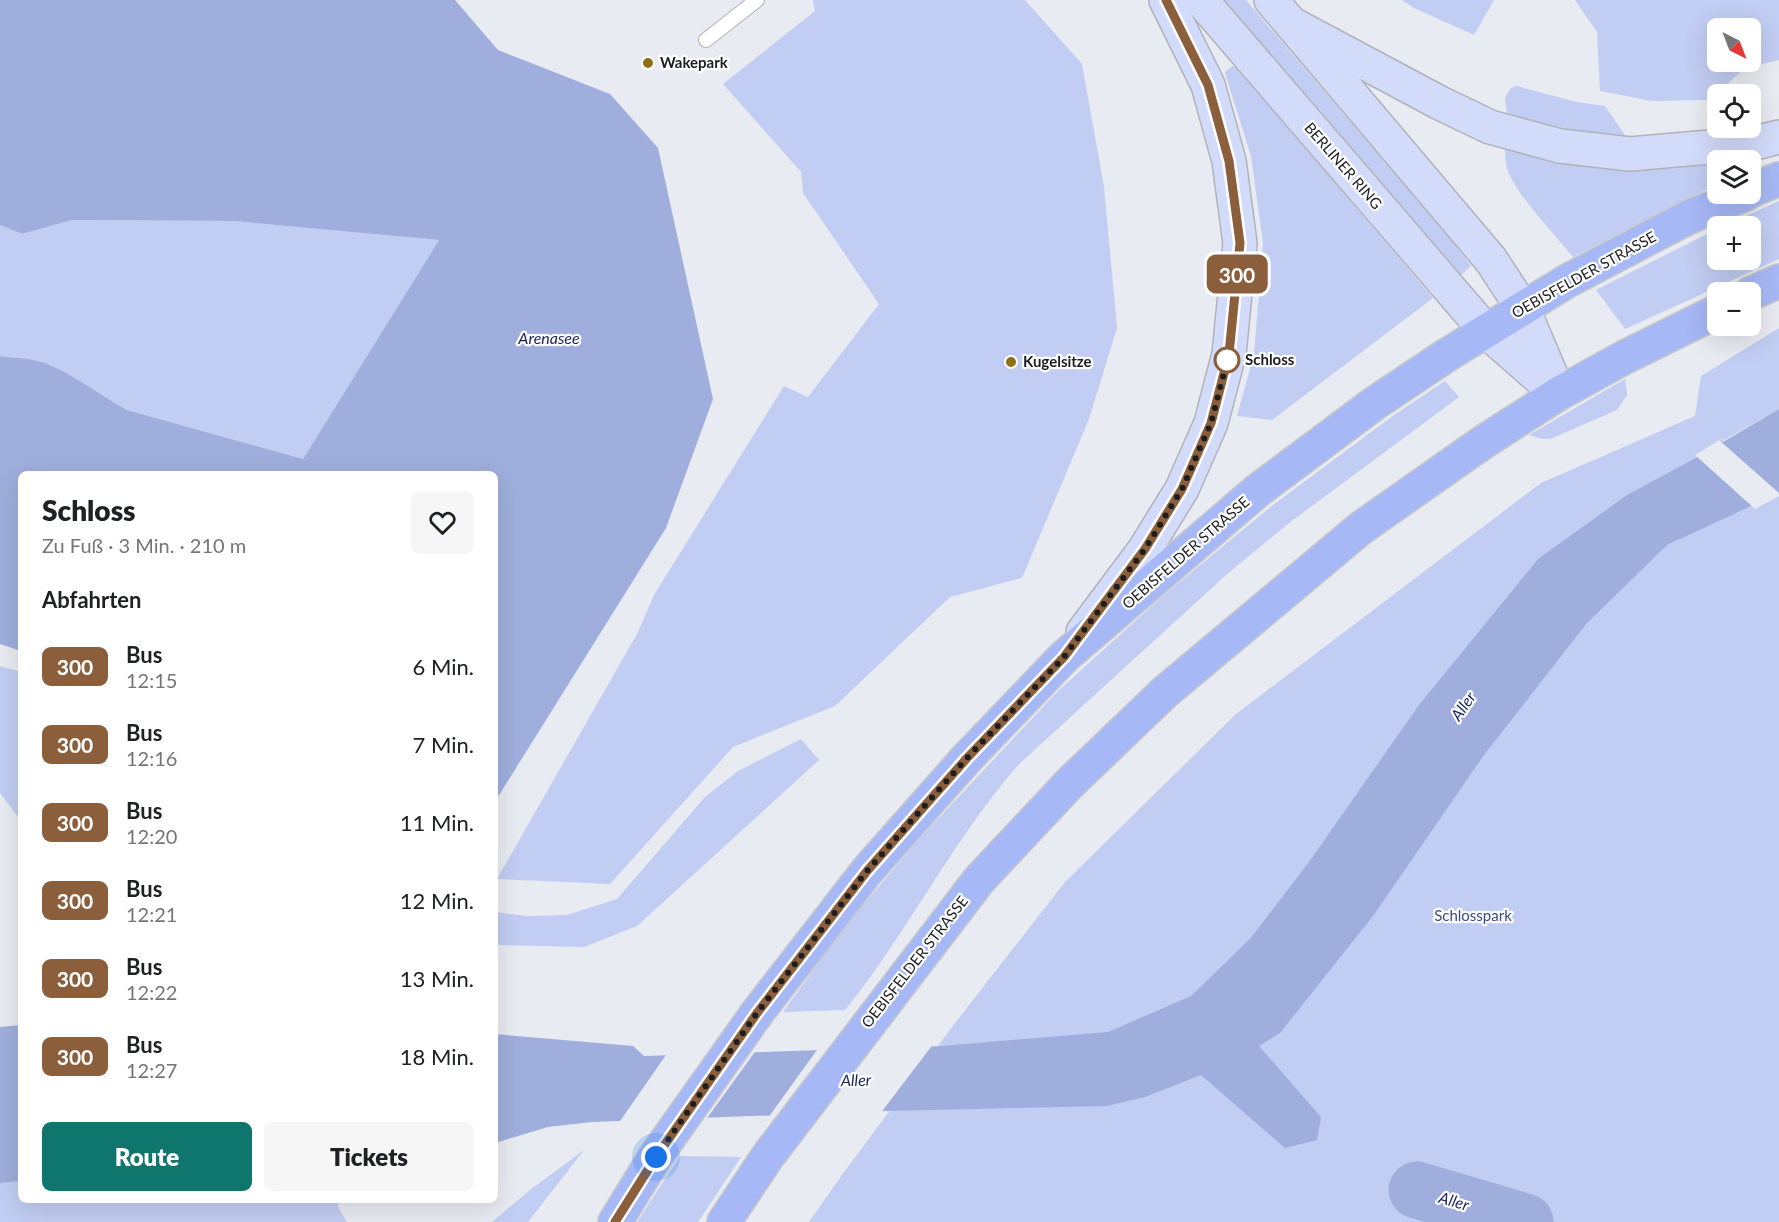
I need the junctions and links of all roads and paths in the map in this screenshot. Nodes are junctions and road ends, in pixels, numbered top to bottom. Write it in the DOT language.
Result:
graph roads {
  1 [pos="757,0"];
  2 [pos="1166,0"];
  3 [pos="1201,0"];
  4 [pos="1281,12"];
  5 [pos="706,40"];
  6 [pos="1779,137"];
  7 [pos="1779,179"];
  8 [pos="1761,186"];
  9 [pos="1721,204"];
  10 [pos="1779,281"];
  11 [pos="1761,289"];
  12 [pos="1523,309"];
  13 [pos="1707,316"];
  14 [pos="1486,331"];
  15 [pos="1558,394"];
  16 [pos="1064,657"];
  17 [pos="615,1222"];
  18 [pos="724,1222"];
  1 -- 5 [label="lane"];
  2 -- 16 [label="main road"];
  3 -- 14 [label="main road, BERLINER RING"];
  4 -- 6 [label="main road"];
  4 -- 12 [label="main road"];
  7 -- 8 [label="main road"];
  9 -- 12 [label="main road, OEBISFELDER STRASSE"];
  10 -- 11 [label="main road"];
  12 -- 14 [label="main road, OEBISFELDER STRASSE"];
  12 -- 15 [label="main road"];
  13 -- 15 [label="main road, OEBISFELDER STRASSE"];
  14 -- 15 [label="main road, BERLINER RING"];
  14 -- 16 [label="main road, OEBISFELDER STRASSE"];
  15 -- 18 [label="main road, OEBISFELDER STRASSE"];
  16 -- 17 [label="main road, OEBISFELDER STRASSE"];
}
